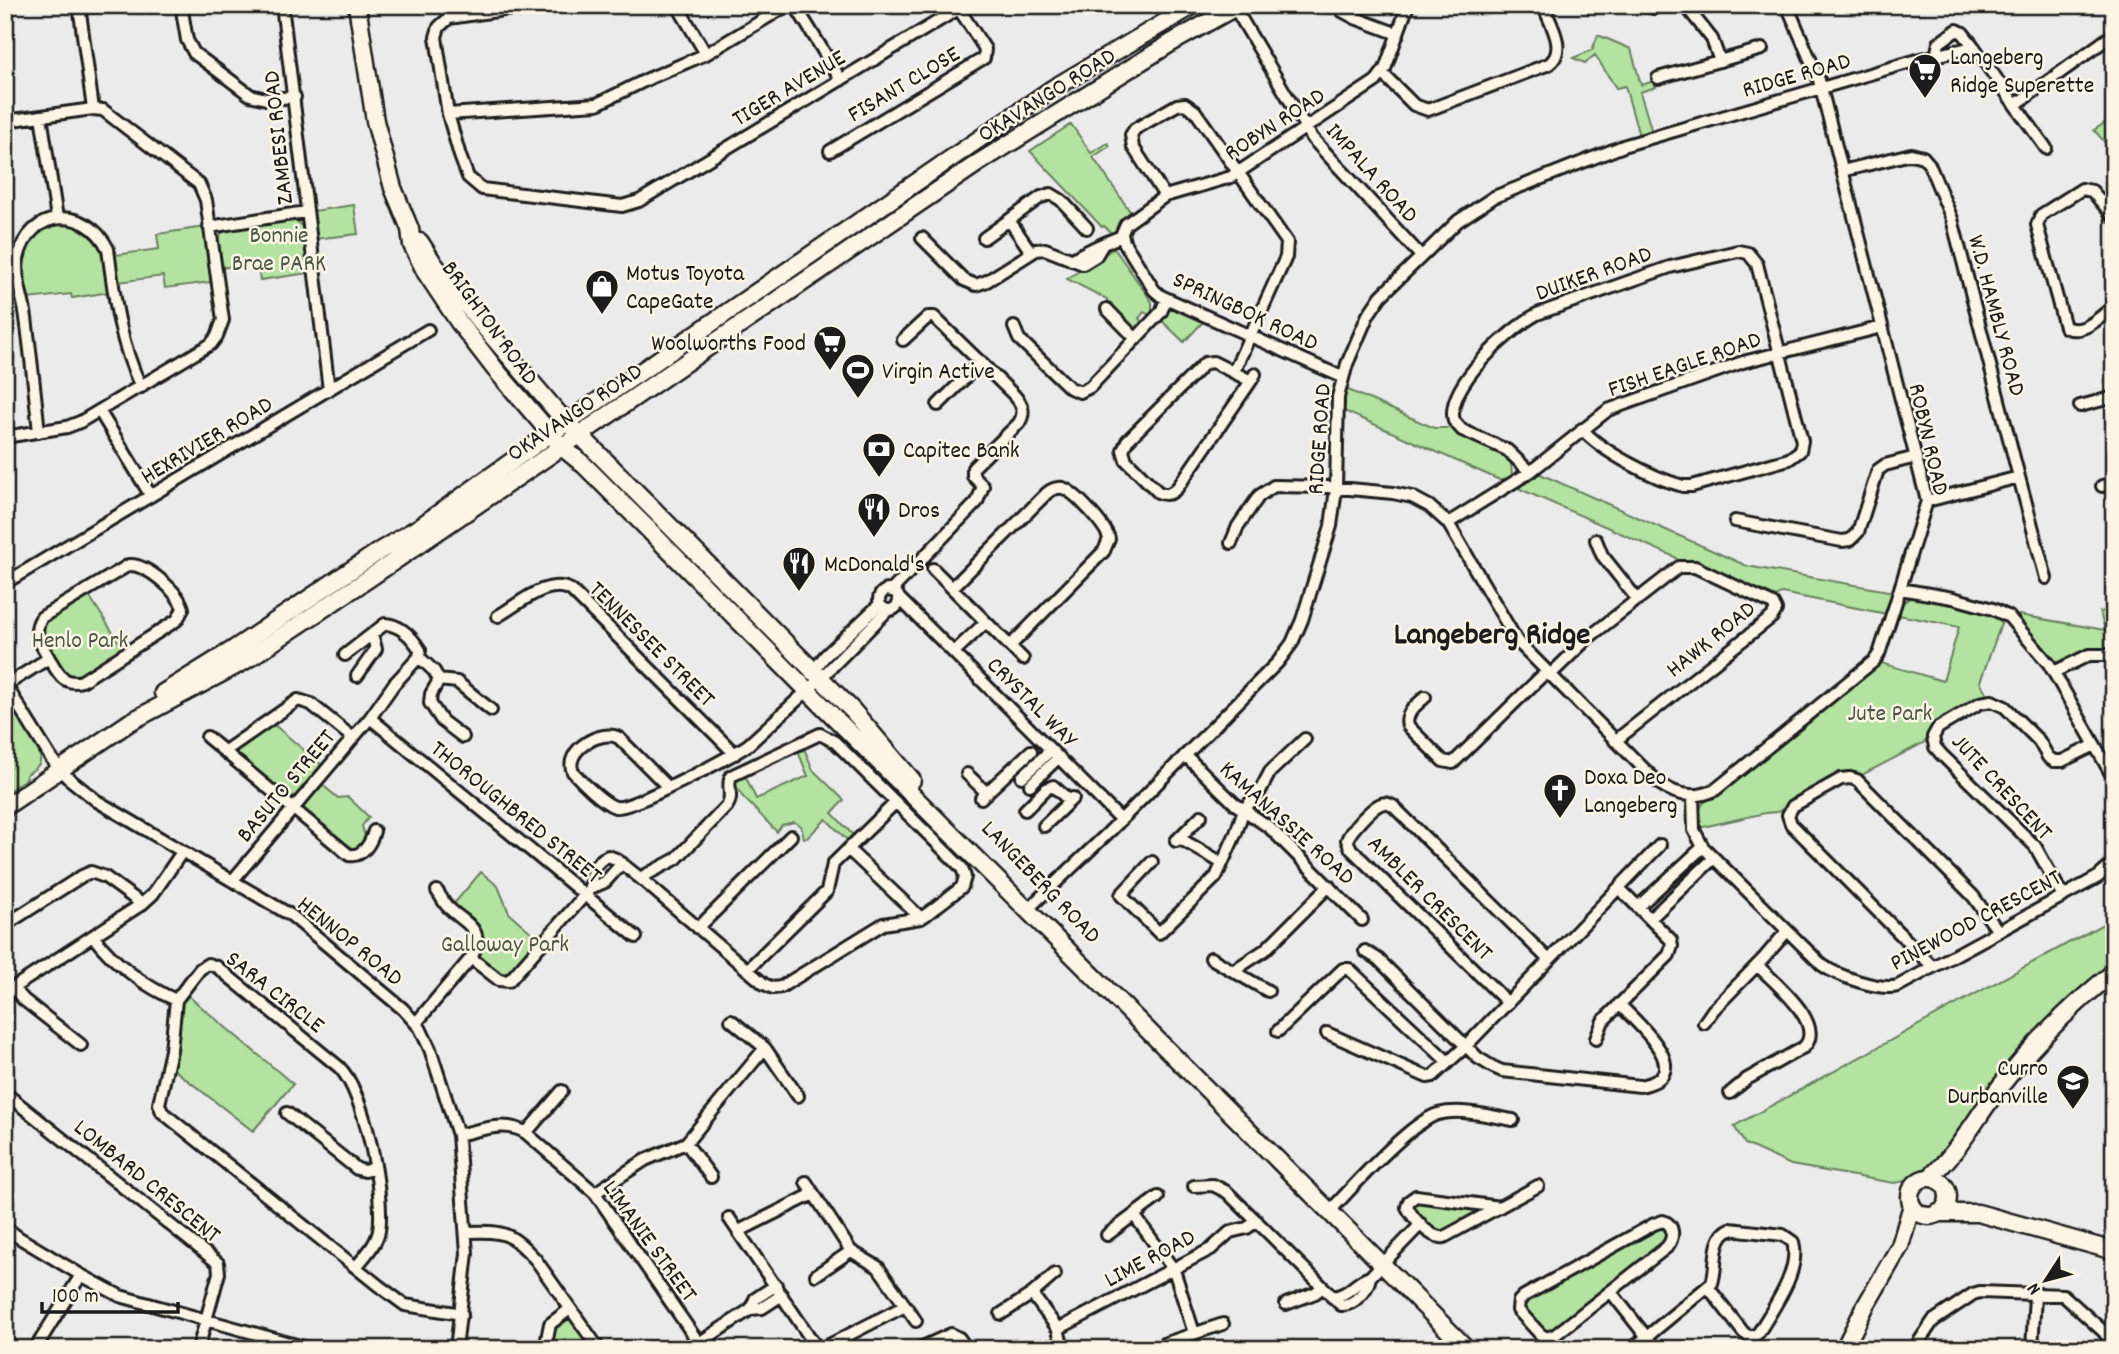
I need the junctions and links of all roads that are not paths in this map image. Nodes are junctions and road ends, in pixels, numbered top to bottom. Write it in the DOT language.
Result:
graph roads {
  1 [pos="79,5"];
  2 [pos="181,5"];
  3 [pos="282,5"];
  4 [pos="357,5"];
  5 [pos="539,5"];
  6 [pos="677,5"];
  7 [pos="788,5"];
  8 [pos="795,5"];
  9 [pos="1057,5"];
  10 [pos="1065,5"];
  11 [pos="1194,5"];
  12 [pos="1408,5"];
  13 [pos="1544,5"];
  14 [pos="1644,5"];
  15 [pos="1662,5"];
  16 [pos="1685,5"];
  17 [pos="1787,5"];
  18 [pos="1235,6"];
  19 [pos="962,7"];
  20 [pos="1342,10"];
  21 [pos="1398,34"];
  22 [pos="2114,34"];
  23 [pos="1974,47"];
  24 [pos="1762,49"];
  25 [pos="706,54"];
  26 [pos="1936,56"];
  27 [pos="1720,61"];
  28 [pos="1383,74"];
  29 [pos="1658,78"];
  30 [pos="841,80"];
  31 [pos="1821,89"];
  32 [pos="295,97"];
  33 [pos="2015,105"];
  34 [pos="93,109"];
  35 [pos="448,114"];
  36 [pos="41,116"];
  37 [pos="5,121"];
  38 [pos="1305,128"];
  39 [pos="2046,148"];
  40 [pos="830,151"];
  41 [pos="1842,171"];
  42 [pos="1238,172"];
  43 [pos="1165,196"];
  44 [pos="306,212"];
  45 [pos="2114,217"];
  46 [pos="57,218"];
  47 [pos="1009,220"];
  48 [pos="209,227"];
  49 [pos="1087,228"];
  50 [pos="410,229"];
  51 [pos="1122,234"];
  52 [pos="922,238"];
  53 [pos="984,238"];
  54 [pos="1031,252"];
  55 [pos="1421,256"];
  56 [pos="1166,300"];
  57 [pos="2114,306"];
  58 [pos="1107,309"];
  59 [pos="1014,327"];
  60 [pos="1882,327"];
  61 [pos="428,330"];
  62 [pos="1251,336"];
  63 [pos="1136,338"];
  64 [pos="903,340"];
  65 [pos="1780,353"];
  66 [pos="981,362"];
  67 [pos="1234,371"];
  68 [pos="1342,377"];
  69 [pos="141,387"];
  70 [pos="329,390"];
  71 [pos="2114,397"];
  72 [pos="938,405"];
  73 [pos="2080,406"];
  74 [pos="100,412"];
  75 [pos="568,422"];
  76 [pos="1582,429"];
  77 [pos="39,432"];
  78 [pos="550,434"];
  79 [pos="579,436"];
  80 [pos="5,437"];
  81 [pos="562,447"];
  82 [pos="1916,457"];
  83 [pos="1530,472"];
  84 [pos="2019,477"];
  85 [pos="2114,483"];
  86 [pos="2102,486"];
  87 [pos="1336,489"];
  88 [pos="151,496"];
  89 [pos="1927,500"];
  90 [pos="1735,521"];
  91 [pos="1448,523"];
  92 [pos="1596,540"];
  93 [pos="1231,543"];
  94 [pos="933,569"];
  95 [pos="2046,579"];
  96 [pos="5,583"];
  97 [pos="952,588"];
  98 [pos="1900,589"];
  99 [pos="1637,599"];
  100 [pos="891,600"];
  101 [pos="498,616"];
  102 [pos="986,622"];
  103 [pos="372,634"];
  104 [pos="1010,646"];
  105 [pos="954,652"];
  106 [pos="345,655"];
  107 [pos="2109,655"];
  108 [pos="419,657"];
  109 [pos="50,659"];
  110 [pos="1023,660"];
  111 [pos="2054,672"];
  112 [pos="1547,674"];
  113 [pos="817,675"];
  114 [pos="357,676"];
  115 [pos="439,680"];
  116 [pos="6,684"];
  117 [pos="804,687"];
  118 [pos="1425,697"];
  119 [pos="491,710"];
  120 [pos="370,718"];
  121 [pos="207,737"];
  122 [pos="353,737"];
  123 [pos="463,737"];
  124 [pos="1305,739"];
  125 [pos="1615,741"];
  126 [pos="2095,745"];
  127 [pos="225,751"];
  128 [pos="1031,751"];
  129 [pos="735,754"];
  130 [pos="1055,754"];
  131 [pos="1185,755"];
  132 [pos="57,767"];
  133 [pos="1013,769"];
  134 [pos="967,774"];
  135 [pos="2114,779"];
  136 [pos="1026,781"];
  137 [pos="668,787"];
  138 [pos="1041,794"];
  139 [pos="1693,795"];
  140 [pos="5,797"];
  141 [pos="895,803"];
  142 [pos="5,807"];
  143 [pos="292,808"];
  144 [pos="1244,809"];
  145 [pos="1025,810"];
  146 [pos="1201,816"];
  147 [pos="1121,820"];
  148 [pos="1044,827"];
  149 [pos="374,831"];
  150 [pos="791,836"];
  151 [pos="1660,845"];
  152 [pos="1703,847"];
  153 [pos="848,849"];
  154 [pos="182,852"];
  155 [pos="1714,858"];
  156 [pos="1152,862"];
  157 [pos="622,863"];
  158 [pos="1222,863"];
  159 [pos="2114,863"];
  160 [pos="640,878"];
  161 [pos="233,880"];
  162 [pos="1329,886"];
  163 [pos="1619,888"];
  164 [pos="437,891"];
  165 [pos="588,891"];
  166 [pos="2063,896"];
  167 [pos="142,904"];
  168 [pos="1029,907"];
  169 [pos="1638,907"];
  170 [pos="921,918"];
  171 [pos="1650,919"];
  172 [pos="1362,920"];
  173 [pos="5,925"];
  174 [pos="698,928"];
  175 [pos="1787,931"];
  176 [pos="1998,932"];
  177 [pos="93,936"];
  178 [pos="636,937"];
  179 [pos="1365,951"];
  180 [pos="471,958"];
  181 [pos="1211,958"];
  182 [pos="1549,960"];
  183 [pos="1757,965"];
  184 [pos="1933,967"];
  185 [pos="747,970"];
  186 [pos="1233,971"];
  187 [pos="2114,972"];
  188 [pos="9,991"];
  189 [pos="1268,991"];
  190 [pos="176,1000"];
  191 [pos="1508,1003"];
  192 [pos="1619,1004"];
  193 [pos="731,1020"];
  194 [pos="416,1023"];
  195 [pos="1704,1023"];
  196 [pos="1278,1031"];
  197 [pos="1326,1033"];
  198 [pos="1596,1039"];
  199 [pos="81,1045"];
  200 [pos="1466,1046"];
  201 [pos="765,1048"];
  202 [pos="1448,1062"];
  203 [pos="562,1091"];
  204 [pos="5,1093"];
  205 [pos="1730,1093"];
  206 [pos="798,1096"];
  207 [pos="287,1113"];
  208 [pos="1513,1120"];
  209 [pos="526,1133"];
  210 [pos="458,1135"];
  211 [pos="686,1143"];
  212 [pos="1951,1158"];
  213 [pos="374,1168"];
  214 [pos="711,1177"];
  215 [pos="1929,1178"];
  216 [pos="806,1182"];
  217 [pos="1194,1186"];
  218 [pos="1538,1186"];
  219 [pos="1946,1190"];
  220 [pos="595,1193"];
  221 [pos="813,1194"];
  222 [pos="1158,1197"];
  223 [pos="1912,1205"];
  224 [pos="1500,1207"];
  225 [pos="1331,1209"];
  226 [pos="1978,1213"];
  227 [pos="1935,1214"];
  228 [pos="1134,1215"];
  229 [pos="729,1218"];
  230 [pos="1257,1221"];
  231 [pos="1421,1224"];
  232 [pos="5,1227"];
  233 [pos="738,1231"];
  234 [pos="467,1232"];
  235 [pos="1107,1235"];
  236 [pos="1900,1246"];
  237 [pos="851,1251"];
  238 [pos="2114,1251"];
  239 [pos="1385,1261"];
  240 [pos="356,1267"];
  241 [pos="1174,1270"];
  242 [pos="1055,1274"];
  243 [pos="81,1275"];
  244 [pos="816,1275"];
  245 [pos="1323,1287"];
  246 [pos="1709,1287"];
  247 [pos="779,1290"];
  248 [pos="1611,1292"];
  249 [pos="1032,1294"];
  250 [pos="2035,1295"];
  251 [pos="1286,1304"];
  252 [pos="1866,1305"];
  253 [pos="905,1306"];
  254 [pos="570,1309"];
  255 [pos="462,1314"];
  256 [pos="1001,1314"];
  257 [pos="206,1319"];
  258 [pos="916,1321"];
  259 [pos="1223,1324"];
  260 [pos="1058,1329"];
  261 [pos="1194,1333"];
  262 [pos="1646,1336"];
  263 [pos="5,1343"];
  264 [pos="1163,1344"];
  265 [pos="2114,1345"];
  266 [pos="701,1346"];
  267 [pos="15,1349"];
  268 [pos="35,1349"];
  269 [pos="198,1349"];
  270 [pos="312,1349"];
  271 [pos="456,1349"];
  272 [pos="545,1349"];
  273 [pos="599,1349"];
  274 [pos="918,1349"];
  275 [pos="967,1349"];
  276 [pos="1063,1349"];
  277 [pos="1467,1349"];
  278 [pos="1481,1349"];
  279 [pos="1632,1349"];
  280 [pos="1656,1349"];
  281 [pos="1836,1349"];
  282 [pos="1844,1349"];
  283 [pos="1914,1349"];
  284 [pos="2032,1349"];
  1 -- 34 [label="street"];
  2 -- 32 [label="street"];
  3 -- 32 [label="street, ZAMBESI ROAD"];
  4 -- 50 [label="main road, BRIGHTON ROAD"];
  5 -- 35 [label="street"];
  6 -- 25 [label="street"];
  7 -- 25 [label="street"];
  8 -- 30 [label="street"];
  9 -- 10 [label="street"];
  11 -- 75 [label="main road, OKAVANGO ROAD"];
  12 -- 21 [label="street"];
  13 -- 28 [label="street"];
  14 -- 15 [label="street"];
  16 -- 27 [label="street"];
  17 -- 31 [label="street, ROBYN ROAD"];
  18 -- 38 [label="street, IMPALA ROAD"];
  18 -- 79 [label="main road, OKAVANGO ROAD"];
  19 -- 30 [label="street, TIGER AVENUE"];
  19 -- 40 [label="street, FISANT CLOSE"];
  20 -- 21 [label="street"];
  21 -- 28 [label="street"];
  22 -- 33 [label="street"];
  23 -- 26 [label="street, RIDGE ROAD"];
  23 -- 26 [label="street"];
  23 -- 33 [label="street"];
  24 -- 27 [label="street"];
  25 -- 35 [label="street"];
  26 -- 31 [label="street, RIDGE ROAD"];
  27 -- 29 [label="street"];
  28 -- 38 [label="street, ROBYN ROAD"];
  30 -- 35 [label="street, TIGER AVENUE"];
  31 -- 41 [label="street, ROBYN ROAD"];
  31 -- 55 [label="street, RIDGE ROAD"];
  32 -- 44 [label="street, ZAMBESI ROAD"];
  33 -- 39 [label="street"];
  34 -- 36 [label="street"];
  34 -- 48 [label="street"];
  36 -- 37 [label="street"];
  36 -- 46 [label="street"];
  38 -- 42 [label="street, ROBYN ROAD"];
  38 -- 55 [label="street, IMPALA ROAD"];
  41 -- 60 [label="street, ROBYN ROAD"];
  41 -- 84 [label="street, W.D. HAMBLY ROAD"];
  42 -- 43 [label="street, ROBYN ROAD"];
  42 -- 43 [label="street"];
  42 -- 62 [label="street"];
  43 -- 51 [label="street, ROBYN ROAD"];
  44 -- 48 [label="street"];
  44 -- 70 [label="street, ZAMBESI ROAD"];
  45 -- 57 [label="street"];
  46 -- 69 [label="street"];
  46 -- 77 [label="street"];
  47 -- 49 [label="street"];
  47 -- 53 [label="street"];
  47 -- 54 [label="street"];
  48 -- 69 [label="street"];
  50 -- 75 [label="main road, BRIGHTON ROAD"];
  50 -- 78 [label="main road, BRIGHTON ROAD"];
  51 -- 54 [label="street, ROBYN ROAD"];
  51 -- 56 [label="street, SPRINGBOK ROAD"];
  52 -- 54 [label="street"];
  55 -- 68 [label="street, RIDGE ROAD"];
  56 -- 62 [label="street, SPRINGBOK ROAD"];
  56 -- 63 [label="street"];
  58 -- 63 [label="street"];
  59 -- 63 [label="street"];
  60 -- 65 [label="street, FISH EAGLE ROAD"];
  60 -- 82 [label="street, ROBYN ROAD"];
  61 -- 70 [label="street, HEXRIVIER ROAD"];
  62 -- 67 [label="street"];
  62 -- 68 [label="street, SPRINGBOK ROAD"];
  64 -- 66 [label="street"];
  65 -- 76 [label="street, FISH EAGLE ROAD"];
  65 -- 76 [label="street"];
  65 -- 83 [label="street, DUIKER ROAD"];
  66 -- 72 [label="street"];
  66 -- 100 [label="street"];
  67 -- 67 [label="street"];
  68 -- 87 [label="street, RIDGE ROAD"];
  69 -- 74 [label="street"];
  70 -- 88 [label="street, HEXRIVIER ROAD"];
  71 -- 73 [label="street"];
  74 -- 77 [label="street"];
  74 -- 88 [label="street"];
  75 -- 78 [label="main road, OKAVANGO ROAD"];
  75 -- 79 [label="main road, BRIGHTON ROAD"];
  76 -- 83 [label="street, FISH EAGLE ROAD"];
  77 -- 80 [label="street"];
  78 -- 81 [label="main road, BRIGHTON ROAD"];
  78 -- 132 [label="main road, OKAVANGO ROAD"];
  79 -- 81 [label="main road, OKAVANGO ROAD"];
  79 -- 113 [label="main road, LANGEBERG ROAD"];
  81 -- 117 [label="main road, LANGEBERG ROAD"];
  81 -- 132 [label="main road, OKAVANGO ROAD"];
  82 -- 89 [label="street, ROBYN ROAD"];
  82 -- 90 [label="street"];
  83 -- 91 [label="street, FISH EAGLE ROAD"];
  84 -- 89 [label="street"];
  84 -- 95 [label="street, W.D. HAMBLY ROAD"];
  85 -- 86 [label="street"];
  87 -- 91 [label="street"];
  87 -- 93 [label="street"];
  87 -- 131 [label="street, RIDGE ROAD"];
  88 -- 96 [label="street, HEXRIVIER ROAD"];
  89 -- 98 [label="street, ROBYN ROAD"];
  91 -- 112 [label="street"];
  92 -- 99 [label="street"];
  94 -- 97 [label="street"];
  97 -- 102 [label="street"];
  97 -- 104 [label="street"];
  98 -- 111 [label="street"];
  98 -- 139 [label="street, ROBYN ROAD"];
  99 -- 112 [label="street, HAWK ROAD"];
  99 -- 125 [label="street, HAWK ROAD"];
  100 -- 105 [label="street, CRYSTAL WAY"];
  100 -- 113 [label="street"];
  101 -- 129 [label="street, TENNESSEE STREET"];
  102 -- 104 [label="street"];
  102 -- 105 [label="street"];
  103 -- 106 [label="street"];
  103 -- 108 [label="street"];
  103 -- 114 [label="street"];
  104 -- 110 [label="street"];
  105 -- 130 [label="street, CRYSTAL WAY"];
  107 -- 111 [label="street"];
  108 -- 115 [label="street"];
  108 -- 120 [label="street, BASUTO STREET"];
  109 -- 109 [label="street"];
  109 -- 116 [label="street"];
  111 -- 126 [label="street"];
  112 -- 118 [label="street, HAWK ROAD"];
  112 -- 125 [label="street"];
  113 -- 117 [label="street"];
  113 -- 168 [label="main road, LANGEBERG ROAD"];
  115 -- 119 [label="street"];
  115 -- 123 [label="street"];
  116 -- 132 [label="street, HENNOP ROAD"];
  117 -- 129 [label="street"];
  117 -- 168 [label="main road, LANGEBERG ROAD"];
  120 -- 122 [label="street, BASUTO STREET"];
  120 -- 165 [label="street, THOROUGHBRED STREET"];
  121 -- 127 [label="street"];
  122 -- 127 [label="street"];
  122 -- 143 [label="street, BASUTO STREET"];
  124 -- 144 [label="street"];
  125 -- 139 [label="street"];
  126 -- 135 [label="street"];
  126 -- 166 [label="street, JUTE CRESCENT"];
  127 -- 143 [label="street"];
  128 -- 133 [label="street"];
  129 -- 137 [label="street"];
  130 -- 136 [label="street"];
  130 -- 147 [label="street, CRYSTAL WAY"];
  131 -- 144 [label="street, KAMANASSIE ROAD"];
  131 -- 147 [label="street, RIDGE ROAD"];
  132 -- 140 [label="main road, OKAVANGO ROAD"];
  132 -- 142 [label="main road, OKAVANGO ROAD"];
  132 -- 154 [label="street, HENNOP ROAD"];
  133 -- 134 [label="street"];
  133 -- 136 [label="street"];
  136 -- 138 [label="street"];
  137 -- 137 [label="street"];
  138 -- 145 [label="street"];
  138 -- 148 [label="street"];
  139 -- 152 [label="street, PINEWOOD CRESCENT"];
  141 -- 153 [label="street"];
  141 -- 160 [label="street"];
  141 -- 170 [label="street"];
  143 -- 149 [label="street"];
  143 -- 161 [label="street, BASUTO STREET"];
  144 -- 158 [label="street"];
  144 -- 162 [label="street, KAMANASSIE ROAD"];
  146 -- 158 [label="street"];
  147 -- 168 [label="street, RIDGE ROAD"];
  150 -- 174 [label="street"];
  151 -- 163 [label="street"];
  152 -- 155 [label="street, PINEWOOD CRESCENT"];
  152 -- 169 [label="street"];
  153 -- 170 [label="street"];
  153 -- 185 [label="street"];
  154 -- 161 [label="street, HENNOP ROAD"];
  154 -- 167 [label="street"];
  155 -- 171 [label="street"];
  155 -- 175 [label="street, PINEWOOD CRESCENT"];
  156 -- 158 [label="street"];
  157 -- 160 [label="street"];
  157 -- 165 [label="street"];
  157 -- 165 [label="street"];
  159 -- 166 [label="street, PINEWOOD CRESCENT"];
  160 -- 174 [label="street"];
  161 -- 194 [label="street, HENNOP ROAD"];
  162 -- 172 [label="street, KAMANASSIE ROAD"];
  162 -- 186 [label="street"];
  163 -- 169 [label="street"];
  163 -- 182 [label="street"];
  164 -- 180 [label="street"];
  165 -- 178 [label="street, THOROUGHBRED STREET"];
  165 -- 180 [label="street"];
  166 -- 176 [label="street, PINEWOOD CRESCENT"];
  167 -- 173 [label="street"];
  167 -- 177 [label="street"];
  168 -- 225 [label="main road, LANGEBERG ROAD"];
  169 -- 171 [label="street"];
  170 -- 185 [label="street"];
  171 -- 192 [label="street"];
  174 -- 185 [label="street"];
  175 -- 183 [label="street"];
  175 -- 184 [label="street, PINEWOOD CRESCENT"];
  176 -- 184 [label="street, PINEWOOD CRESCENT"];
  176 -- 184 [label="street"];
  177 -- 188 [label="street"];
  177 -- 190 [label="street"];
  179 -- 200 [label="street"];
  180 -- 194 [label="street"];
  181 -- 186 [label="street"];
  182 -- 191 [label="street"];
  182 -- 191 [label="street, AMBLER CRESCENT"];
  183 -- 195 [label="street"];
  183 -- 205 [label="street"];
  186 -- 189 [label="street"];
  187 -- 212 [label="main road"];
  188 -- 199 [label="street"];
  190 -- 213 [label="street, SARA CIRCLE"];
  190 -- 240 [label="street"];
  191 -- 200 [label="street"];
  192 -- 198 [label="street"];
  192 -- 200 [label="street"];
  193 -- 201 [label="street"];
  194 -- 210 [label="street, HENNOP ROAD"];
  196 -- 202 [label="street"];
  197 -- 202 [label="street"];
  200 -- 202 [label="street"];
  201 -- 206 [label="street"];
  201 -- 211 [label="street"];
  203 -- 209 [label="street"];
  204 -- 257 [label="street, LOMBARD CRESCENT"];
  207 -- 213 [label="street"];
  208 -- 225 [label="street"];
  209 -- 210 [label="street"];
  209 -- 220 [label="street, LIMANIE STREET"];
  210 -- 234 [label="street, HENNOP ROAD"];
  211 -- 214 [label="street"];
  211 -- 220 [label="street"];
  212 -- 215 [label="main road"];
  212 -- 219 [label="main road"];
  213 -- 240 [label="street, SARA CIRCLE"];
  215 -- 219 [label="main road"];
  215 -- 223 [label="main road"];
  216 -- 221 [label="street"];
  217 -- 230 [label="street"];
  218 -- 224 [label="street"];
  219 -- 226 [label="main road"];
  219 -- 227 [label="main road"];
  220 -- 266 [label="street, LIMANIE STREET"];
  221 -- 233 [label="street"];
  221 -- 237 [label="street"];
  222 -- 228 [label="street"];
  223 -- 227 [label="main road"];
  223 -- 236 [label="main road"];
  224 -- 231 [label="street"];
  224 -- 231 [label="street"];
  225 -- 239 [label="main road, LANGEBERG ROAD"];
  226 -- 227 [label="main road"];
  226 -- 238 [label="main road"];
  227 -- 236 [label="main road"];
  228 -- 235 [label="street"];
  228 -- 241 [label="street"];
  229 -- 233 [label="street"];
  230 -- 241 [label="street, LIME ROAD"];
  230 -- 245 [label="street"];
  231 -- 239 [label="street"];
  232 -- 243 [label="street"];
  233 -- 247 [label="street"];
  234 -- 254 [label="street"];
  234 -- 255 [label="street, HENNOP ROAD"];
  236 -- 252 [label="main road"];
  237 -- 244 [label="street"];
  237 -- 253 [label="street"];
  239 -- 245 [label="street"];
  239 -- 277 [label="main road, LANGEBERG ROAD"];
  239 -- 278 [label="main road, LANGEBERG ROAD"];
  240 -- 255 [label="street"];
  241 -- 260 [label="street, LIME ROAD"];
  241 -- 261 [label="street"];
  242 -- 249 [label="street"];
  243 -- 257 [label="street"];
  243 -- 268 [label="street"];
  245 -- 251 [label="street"];
  246 -- 246 [label="street"];
  246 -- 262 [label="street"];
  247 -- 253 [label="street"];
  247 -- 266 [label="street"];
  248 -- 248 [label="street"];
  248 -- 262 [label="street"];
  249 -- 256 [label="street"];
  249 -- 260 [label="street"];
  250 -- 265 [label="street"];
  250 -- 283 [label="street"];
  250 -- 284 [label="street"];
  252 -- 281 [label="main road"];
  252 -- 282 [label="main road"];
  253 -- 258 [label="street"];
  254 -- 272 [label="street"];
  254 -- 273 [label="street"];
  255 -- 271 [label="street, HENNOP ROAD"];
  257 -- 269 [label="street, LOMBARD CRESCENT"];
  257 -- 270 [label="street"];
  259 -- 261 [label="street"];
  260 -- 276 [label="street"];
  261 -- 264 [label="street"];
  262 -- 279 [label="street"];
  262 -- 280 [label="street"];
  263 -- 267 [label="street"];
  274 -- 275 [label="street"];
}
